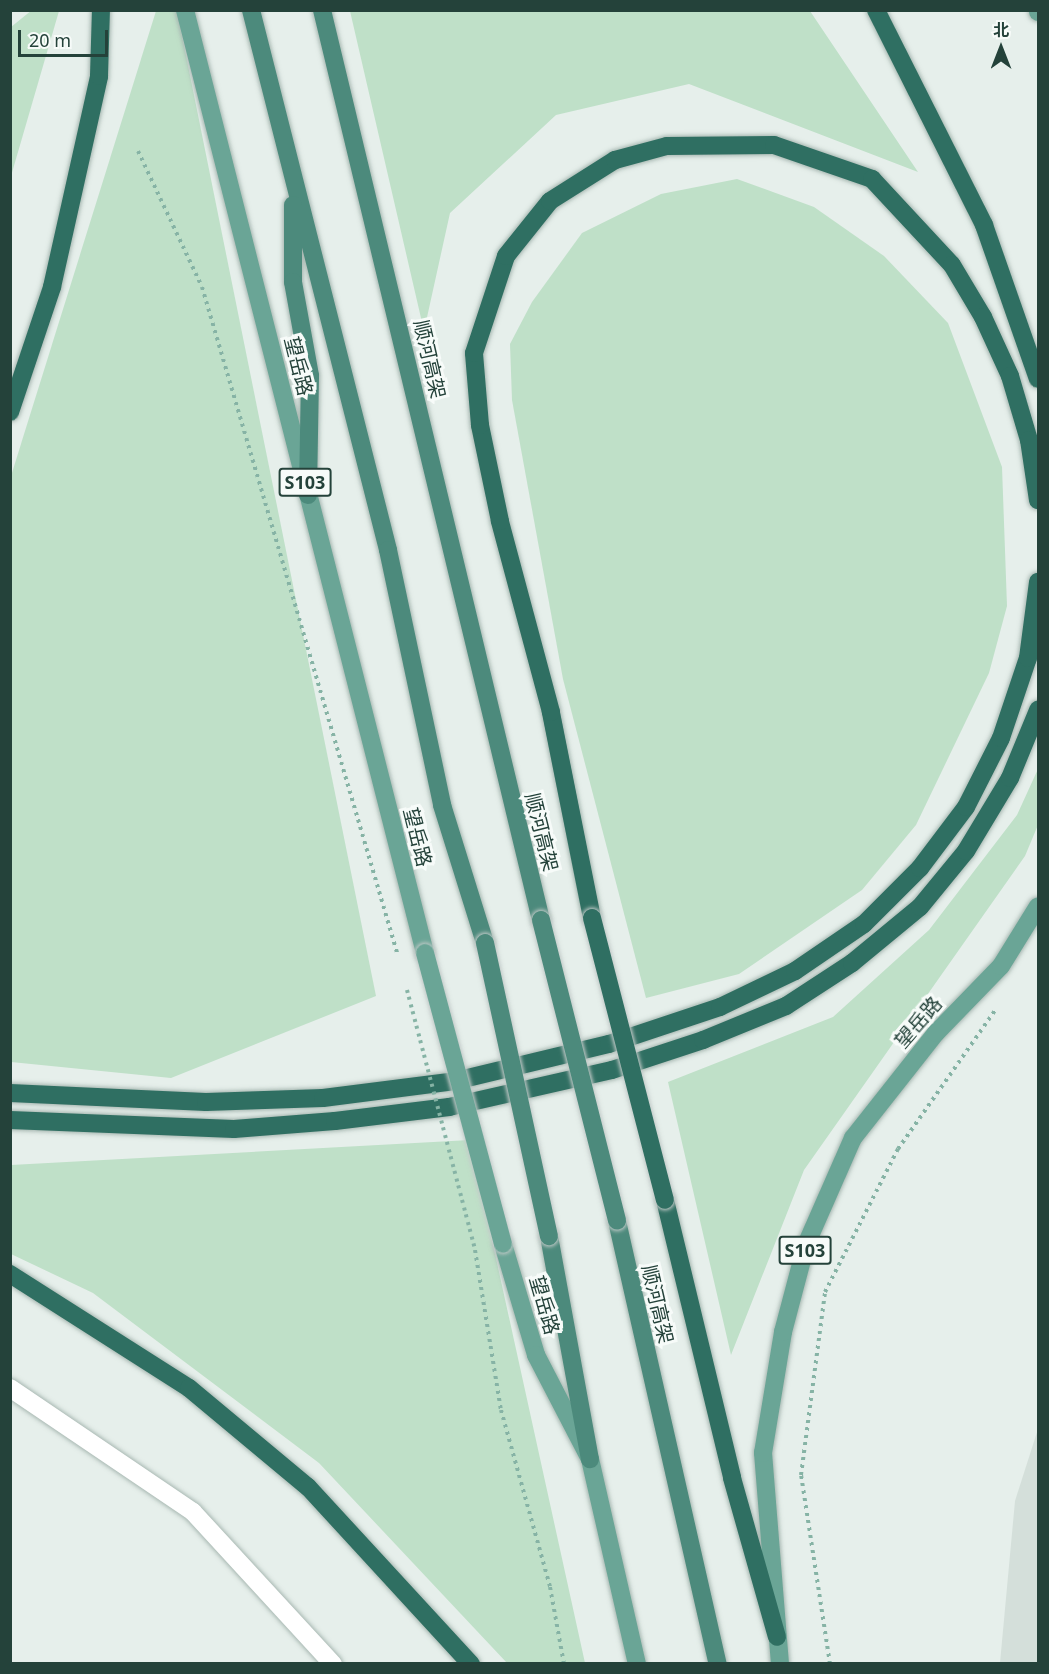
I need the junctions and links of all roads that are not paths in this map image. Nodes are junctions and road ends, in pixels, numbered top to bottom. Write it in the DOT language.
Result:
graph roads {
  1 [pos="100,10"];
  2 [pos="185,10"];
  3 [pos="251,10"];
  4 [pos="322,10"];
  5 [pos="876,10"];
  6 [pos="293,176"];
  7 [pos="1038,379"];
  8 [pos="10,412"];
  9 [pos="308,495"];
  10 [pos="1038,500"];
  11 [pos="1038,582"];
  12 [pos="1038,710"];
  13 [pos="1038,906"];
  14 [pos="10,1093"];
  15 [pos="10,1120"];
  16 [pos="10,1274"];
  17 [pos="10,1388"];
  18 [pos="590,1459"];
  19 [pos="777,1637"];
  20 [pos="333,1664"];
  21 [pos="471,1664"];
  22 [pos="636,1664"];
  23 [pos="718,1664"];
  24 [pos="780,1664"];
  1 -- 8 [label="highway"];
  2 -- 9 [label="main road, 望岳路 / S103"];
  3 -- 6 [label="highway"];
  4 -- 23 [label="highway, 顺河高架, bridge"];
  5 -- 7 [label="highway"];
  6 -- 9 [label="highway"];
  6 -- 18 [label="highway, bridge"];
  9 -- 18 [label="main road, 望岳路 / S103, bridge"];
  10 -- 19 [label="highway, bridge"];
  11 -- 14 [label="highway"];
  12 -- 15 [label="highway"];
  13 -- 19 [label="main road, 望岳路 / S103"];
  16 -- 21 [label="highway"];
  17 -- 20 [label="street"];
  18 -- 22 [label="main road, 望岳路 / S103"];
  19 -- 24 [label="main road, 望岳路 / S103"];
}
